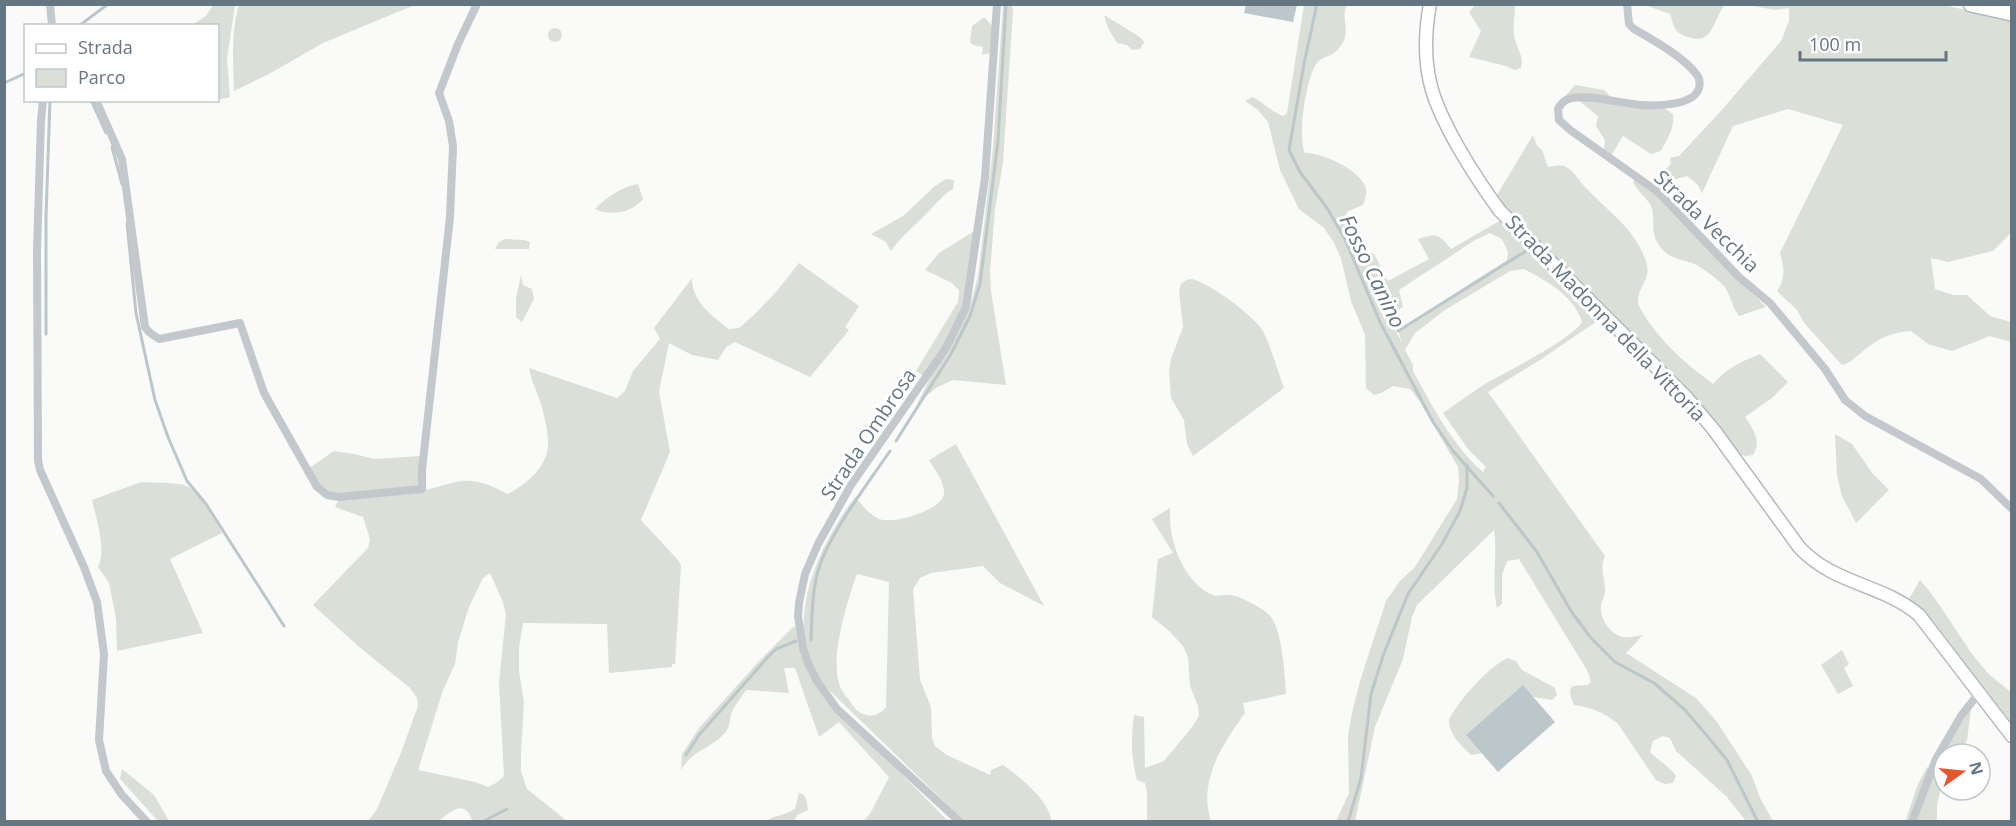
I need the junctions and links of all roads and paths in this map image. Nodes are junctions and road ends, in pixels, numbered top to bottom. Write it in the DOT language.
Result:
graph roads {
  1 [pos="50,4"];
  2 [pos="477,4"];
  3 [pos="997,4"];
  4 [pos="1430,4"];
  5 [pos="1627,4"];
  6 [pos="1971,4"];
  7 [pos="2012,14"];
  8 [pos="52,24"];
  9 [pos="43,102"];
  10 [pos="97,102"];
  11 [pos="2012,509"];
  12 [pos="1979,693"];
  13 [pos="2012,736"];
  14 [pos="147,822"];
  15 [pos="960,822"];
  16 [pos="1912,822"];
  1 -- 8 [label="street"];
  2 -- 10 [label="street"];
  3 -- 15 [label="street, Strada Ombrosa"];
  4 -- 12 [label="street, Strada Madonna della Vittoria"];
  5 -- 11 [label="street, Strada Vecchia"];
  6 -- 7 [label="highway"];
  9 -- 14 [label="street"];
  12 -- 13 [label="street, Strada Madonna della Vittoria"];
  12 -- 16 [label="street"];
}
